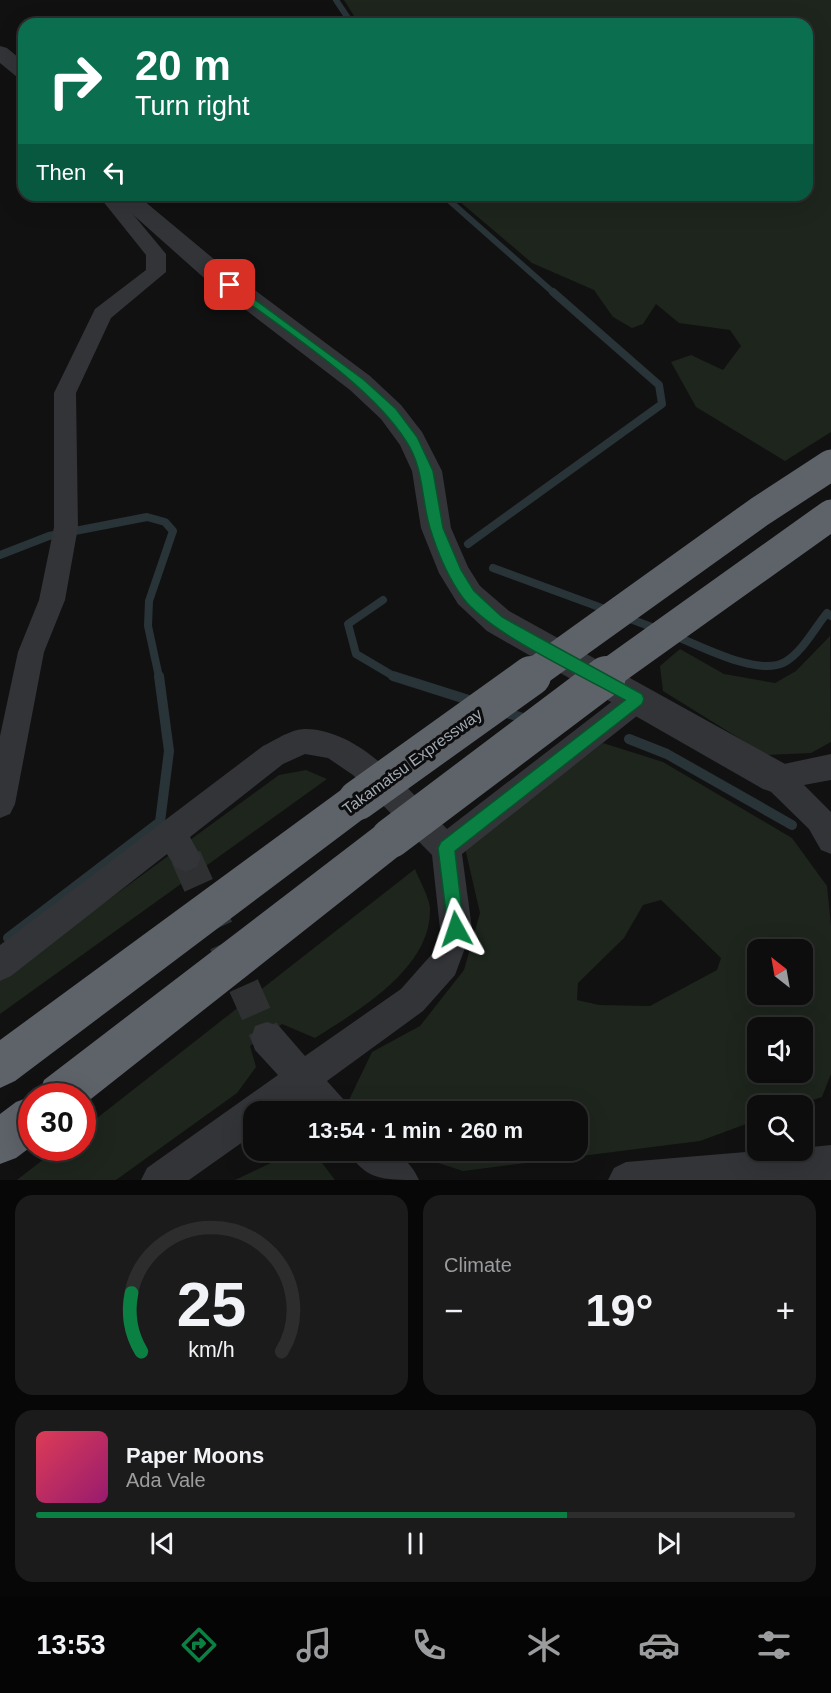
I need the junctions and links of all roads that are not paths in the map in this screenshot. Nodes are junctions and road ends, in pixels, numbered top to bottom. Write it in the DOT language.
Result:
graph roads {
  1 [pos="0,52"];
  2 [pos="18,68"];
  3 [pos="112,201"];
  4 [pos="130,201"];
  5 [pos="831,465"];
  6 [pos="831,516"];
  7 [pos="637,699"];
  8 [pos="831,767"];
  9 [pos="775,777"];
  10 [pos="0,804"];
  11 [pos="831,840"];
  12 [pos="446,848"];
  13 [pos="0,965"];
  14 [pos="267,1038"];
  15 [pos="0,1066"];
  16 [pos="302,1076"];
  17 [pos="77,1083"];
  18 [pos="323,1101"];
  19 [pos="18,1128"];
  20 [pos="0,1142"];
  21 [pos="375,1161"];
  22 [pos="831,1163"];
  23 [pos="159,1180"];
  24 [pos="401,1180"];
  25 [pos="626,1180"];
  1 -- 2 [label="street"];
  3 -- 10 [label="street"];
  4 -- 7 [label="street"];
  5 -- 15 [label="highway, Takamatsu Expressway, bridge"];
  6 -- 17 [label="highway, bridge"];
  7 -- 9 [label="street"];
  7 -- 12 [label="street"];
  8 -- 9 [label="street"];
  9 -- 11 [label="street"];
  12 -- 13 [label="street"];
  12 -- 16 [label="street"];
  14 -- 16 [label="street"];
  16 -- 18 [label="street"];
  16 -- 23 [label="street"];
  19 -- 20 [label="highway"];
  21 -- 24 [label="street"];
  22 -- 25 [label="street"];
}
